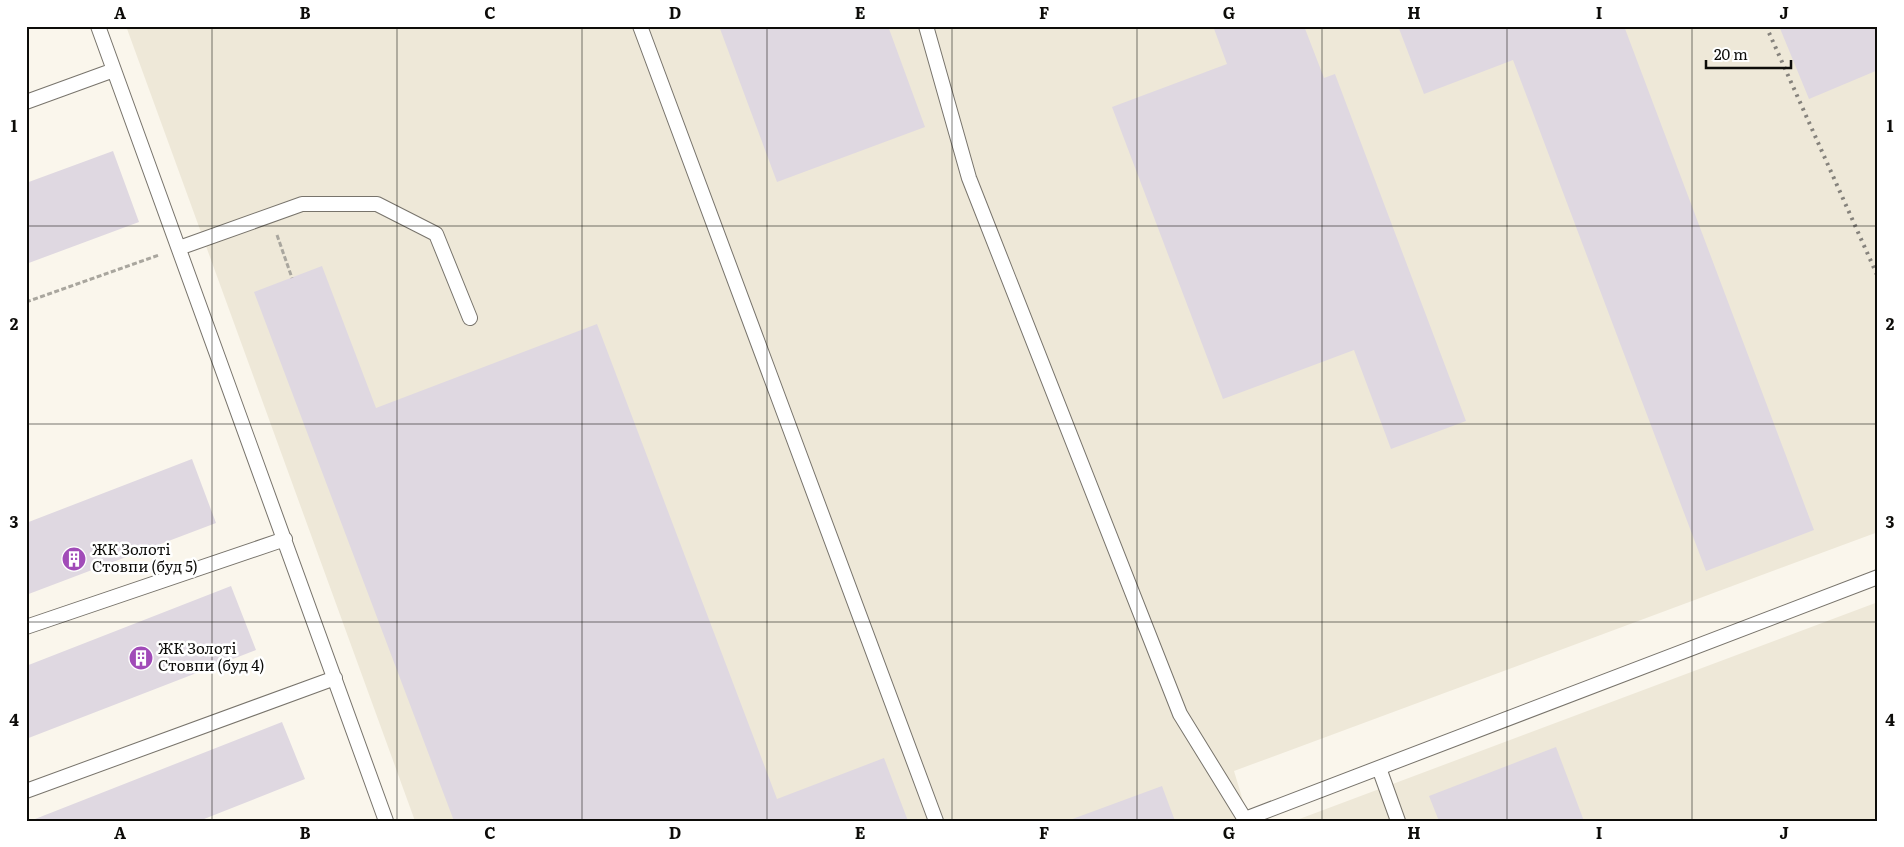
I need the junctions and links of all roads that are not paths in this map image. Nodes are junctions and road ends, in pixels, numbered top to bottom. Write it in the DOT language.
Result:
graph roads {
  1 [pos="98,26"];
  2 [pos="640,26"];
  3 [pos="926,26"];
  4 [pos="114,70"];
  5 [pos="26,102"];
  6 [pos="179,248"];
  7 [pos="470,318"];
  8 [pos="285,539"];
  9 [pos="1878,577"];
  10 [pos="26,628"];
  11 [pos="335,678"];
  12 [pos="1379,768"];
  13 [pos="26,791"];
  14 [pos="1245,820"];
  15 [pos="386,821"];
  16 [pos="936,821"];
  17 [pos="1398,821"];
  1 -- 4 [label="lane"];
  2 -- 16 [label="lane"];
  3 -- 14 [label="lane"];
  4 -- 5 [label="lane"];
  4 -- 6 [label="lane"];
  6 -- 7 [label="lane"];
  6 -- 8 [label="lane"];
  8 -- 10 [label="lane"];
  8 -- 11 [label="lane"];
  9 -- 12 [label="lane"];
  11 -- 13 [label="lane"];
  11 -- 15 [label="lane"];
  12 -- 14 [label="lane"];
  12 -- 17 [label="lane"];
}
